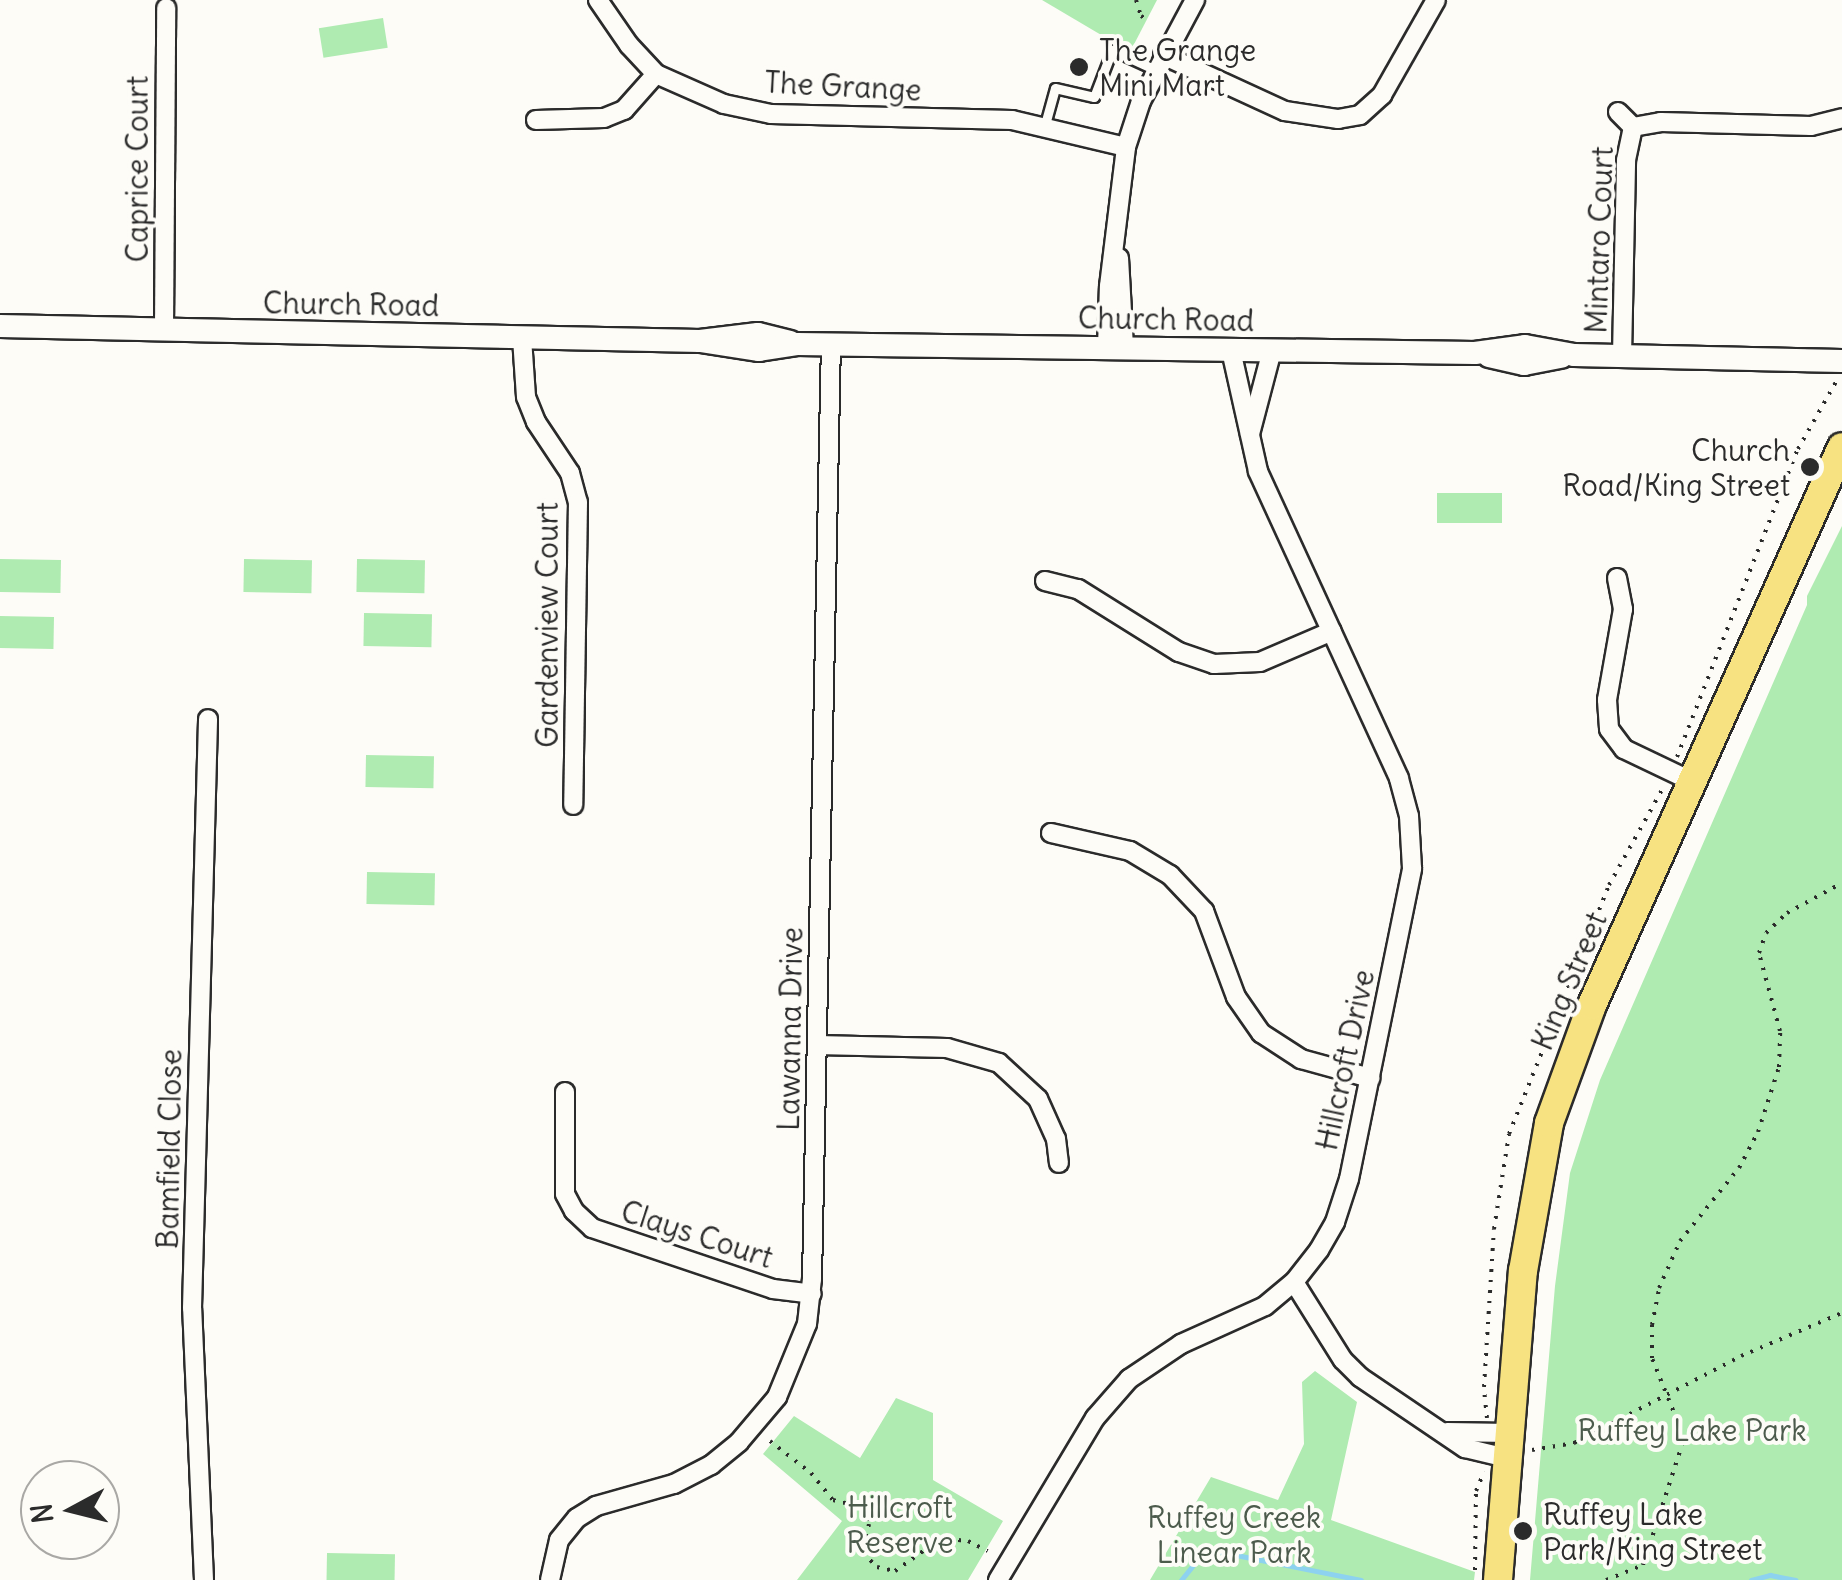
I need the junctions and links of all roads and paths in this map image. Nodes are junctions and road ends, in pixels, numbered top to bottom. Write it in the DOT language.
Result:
graph roads {
  1 [pos="598,0"];
  2 [pos="1136,0"];
  3 [pos="1196,0"];
  4 [pos="1436,0"];
  5 [pos="166,8"];
  6 [pos="1148,20"];
  7 [pos="1159,62"];
  8 [pos="656,74"];
  9 [pos="1618,112"];
  10 [pos="1842,118"];
  11 [pos="536,120"];
  12 [pos="1633,127"];
  13 [pos="1044,128"];
  14 [pos="1126,148"];
  15 [pos="0,326"];
  16 [pos="164,329"];
  17 [pos="522,338"];
  18 [pos="831,344"];
  19 [pos="1116,348"];
  20 [pos="1231,350"];
  21 [pos="1272,350"];
  22 [pos="1622,356"];
  23 [pos="1842,362"];
  24 [pos="1842,370"];
  25 [pos="1250,434"];
  26 [pos="1842,447"];
  27 [pos="1617,578"];
  28 [pos="1045,581"];
  29 [pos="1332,631"];
  30 [pos="208,719"];
  31 [pos="1682,776"];
  32 [pos="573,805"];
  33 [pos="1051,833"];
  34 [pos="1842,883"];
  35 [pos="818,1044"];
  36 [pos="1370,1078"];
  37 [pos="565,1092"];
  38 [pos="1059,1164"];
  39 [pos="1294,1282"];
  40 [pos="812,1294"];
  41 [pos="1842,1313"];
  42 [pos="1664,1393"];
  43 [pos="770,1440"];
  44 [pos="1499,1445"];
  45 [pos="988,1551"];
  46 [pos="1487,1579"];
  47 [pos="204,1580"];
  48 [pos="550,1580"];
  49 [pos="998,1580"];
  50 [pos="1609,1580"];
  1 -- 8 [label="street, The Grange"];
  2 -- 6 [label="path"];
  3 -- 7 [label="street"];
  4 -- 7 [label="street"];
  5 -- 16 [label="street, Caprice Court"];
  7 -- 13 [label="lane"];
  7 -- 14 [label="street"];
  8 -- 11 [label="street"];
  8 -- 13 [label="street, The Grange"];
  9 -- 12 [label="street, Mintaro Court"];
  10 -- 12 [label="street, Mintaro Court"];
  12 -- 22 [label="street, Mintaro Court"];
  13 -- 14 [label="street, The Grange"];
  14 -- 19 [label="street"];
  15 -- 16 [label="street, Church Road"];
  16 -- 17 [label="street, Church Road"];
  17 -- 18 [label="street, Church Road"];
  17 -- 32 [label="street, Gardenview Court"];
  18 -- 19 [label="street, Church Road"];
  18 -- 35 [label="street, Lawanna Drive"];
  19 -- 20 [label="street, Church Road"];
  20 -- 21 [label="street, Church Road"];
  20 -- 25 [label="street, Hillcroft Drive"];
  21 -- 22 [label="street, Church Road"];
  21 -- 25 [label="street, Hillcroft Drive"];
  22 -- 23 [label="street, Church Road"];
  24 -- 31 [label="path"];
  25 -- 29 [label="street, Hillcroft Drive"];
  26 -- 31 [label="main road, King Street"];
  27 -- 31 [label="street"];
  28 -- 29 [label="street"];
  29 -- 36 [label="street, Hillcroft Drive"];
  30 -- 47 [label="street, Bamfield Close"];
  31 -- 44 [label="main road, King Street"];
  31 -- 44 [label="path"];
  33 -- 36 [label="street"];
  34 -- 42 [label="path"];
  35 -- 38 [label="street"];
  35 -- 40 [label="street, Lawanna Drive"];
  36 -- 39 [label="street, Hillcroft Drive"];
  37 -- 40 [label="street, Clays Court"];
  39 -- 44 [label="street"];
  39 -- 49 [label="street, Hillcroft Drive"];
  40 -- 48 [label="street, Lawanna Drive"];
  41 -- 42 [label="path"];
  42 -- 44 [label="path"];
  42 -- 50 [label="path"];
  43 -- 45 [label="path"];
  44 -- 46 [label="main road, King Street"];
  44 -- 46 [label="path"];
}
